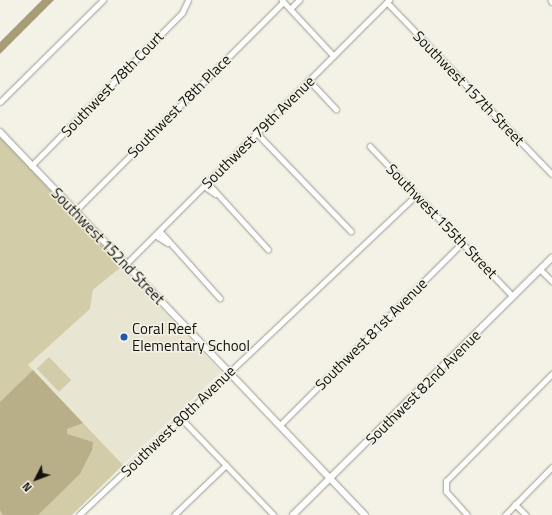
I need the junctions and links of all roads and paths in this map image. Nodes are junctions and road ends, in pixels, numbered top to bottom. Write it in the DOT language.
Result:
graph roads {
  1 [pos="103,0"];
  2 [pos="189,0"];
  3 [pos="300,0"];
  4 [pos="282,1"];
  5 [pos="388,1"];
  6 [pos="290,9"];
  7 [pos="334,56"];
  8 [pos="309,80"];
  9 [pos="0,102"];
  10 [pos="336,109"];
  11 [pos="0,132"];
  12 [pos="257,133"];
  13 [pos="370,146"];
  14 [pos="31,166"];
  15 [pos="552,174"];
  16 [pos="206,184"];
  17 [pos="416,195"];
  18 [pos="75,211"];
  19 [pos="160,230"];
  20 [pos="351,231"];
  21 [pos="155,235"];
  22 [pos="168,243"];
  23 [pos="462,243"];
  24 [pos="268,249"];
  25 [pos="552,258"];
  26 [pos="126,264"];
  27 [pos="540,270"];
  28 [pos="552,282"];
  29 [pos="513,296"];
  30 [pos="220,298"];
  31 [pos="229,372"];
  32 [pos="552,374"];
  33 [pos="181,418"];
  34 [pos="280,425"];
  35 [pos="226,465"];
  36 [pos="552,467"];
  37 [pos="331,479"];
  38 [pos="515,504"];
  39 [pos="79,515"];
  40 [pos="174,515"];
  41 [pos="274,515"];
  42 [pos="293,515"];
  43 [pos="365,515"];
  44 [pos="467,515"];
  45 [pos="505,515"];
  46 [pos="526,515"];
  1 -- 9 [label="street"];
  2 -- 14 [label="street, Southwest 78th Court"];
  3 -- 6 [label="street"];
  4 -- 6 [label="street"];
  4 -- 18 [label="street, Southwest 78th Place"];
  5 -- 7 [label="street, Southwest 79th Avenue"];
  5 -- 15 [label="street, Southwest 157th Street"];
  6 -- 7 [label="street"];
  7 -- 8 [label="street, Southwest 79th Avenue"];
  8 -- 10 [label="street"];
  8 -- 12 [label="street, Southwest 79th Avenue"];
  11 -- 14 [label="main road, Southwest 152nd Street"];
  12 -- 16 [label="street, Southwest 79th Avenue"];
  12 -- 20 [label="street"];
  13 -- 17 [label="street, Southwest 155th Street"];
  14 -- 18 [label="main road, Southwest 152nd Street"];
  16 -- 19 [label="street, Southwest 79th Avenue"];
  16 -- 24 [label="street"];
  17 -- 23 [label="street, Southwest 155th Street"];
  17 -- 31 [label="street, Southwest 80th Avenue"];
  18 -- 26 [label="main road, Southwest 152nd Street"];
  19 -- 21 [label="street, Southwest 79th Avenue"];
  19 -- 22 [label="street"];
  21 -- 22 [label="street"];
  21 -- 26 [label="street, Southwest 79th Avenue"];
  22 -- 30 [label="street"];
  23 -- 29 [label="street, Southwest 155th Street"];
  23 -- 34 [label="street, Southwest 81st Avenue"];
  25 -- 27 [label="street, Southwest 82nd Avenue"];
  26 -- 31 [label="main road, Southwest 152nd Street"];
  27 -- 28 [label="street"];
  27 -- 29 [label="street, Southwest 82nd Avenue"];
  29 -- 37 [label="street, Southwest 82nd Avenue"];
  31 -- 33 [label="street, Southwest 80th Avenue"];
  31 -- 34 [label="main road, Southwest 152nd Street"];
  32 -- 44 [label="street"];
  33 -- 35 [label="street"];
  33 -- 39 [label="street, Southwest 80th Avenue"];
  34 -- 37 [label="main road, Southwest 152nd Street"];
  35 -- 40 [label="street"];
  35 -- 41 [label="street"];
  36 -- 38 [label="street"];
  37 -- 42 [label="street, Southwest 82nd Avenue"];
  37 -- 43 [label="main road, Southwest 152nd Street"];
  38 -- 45 [label="street"];
  38 -- 46 [label="street"];
}
